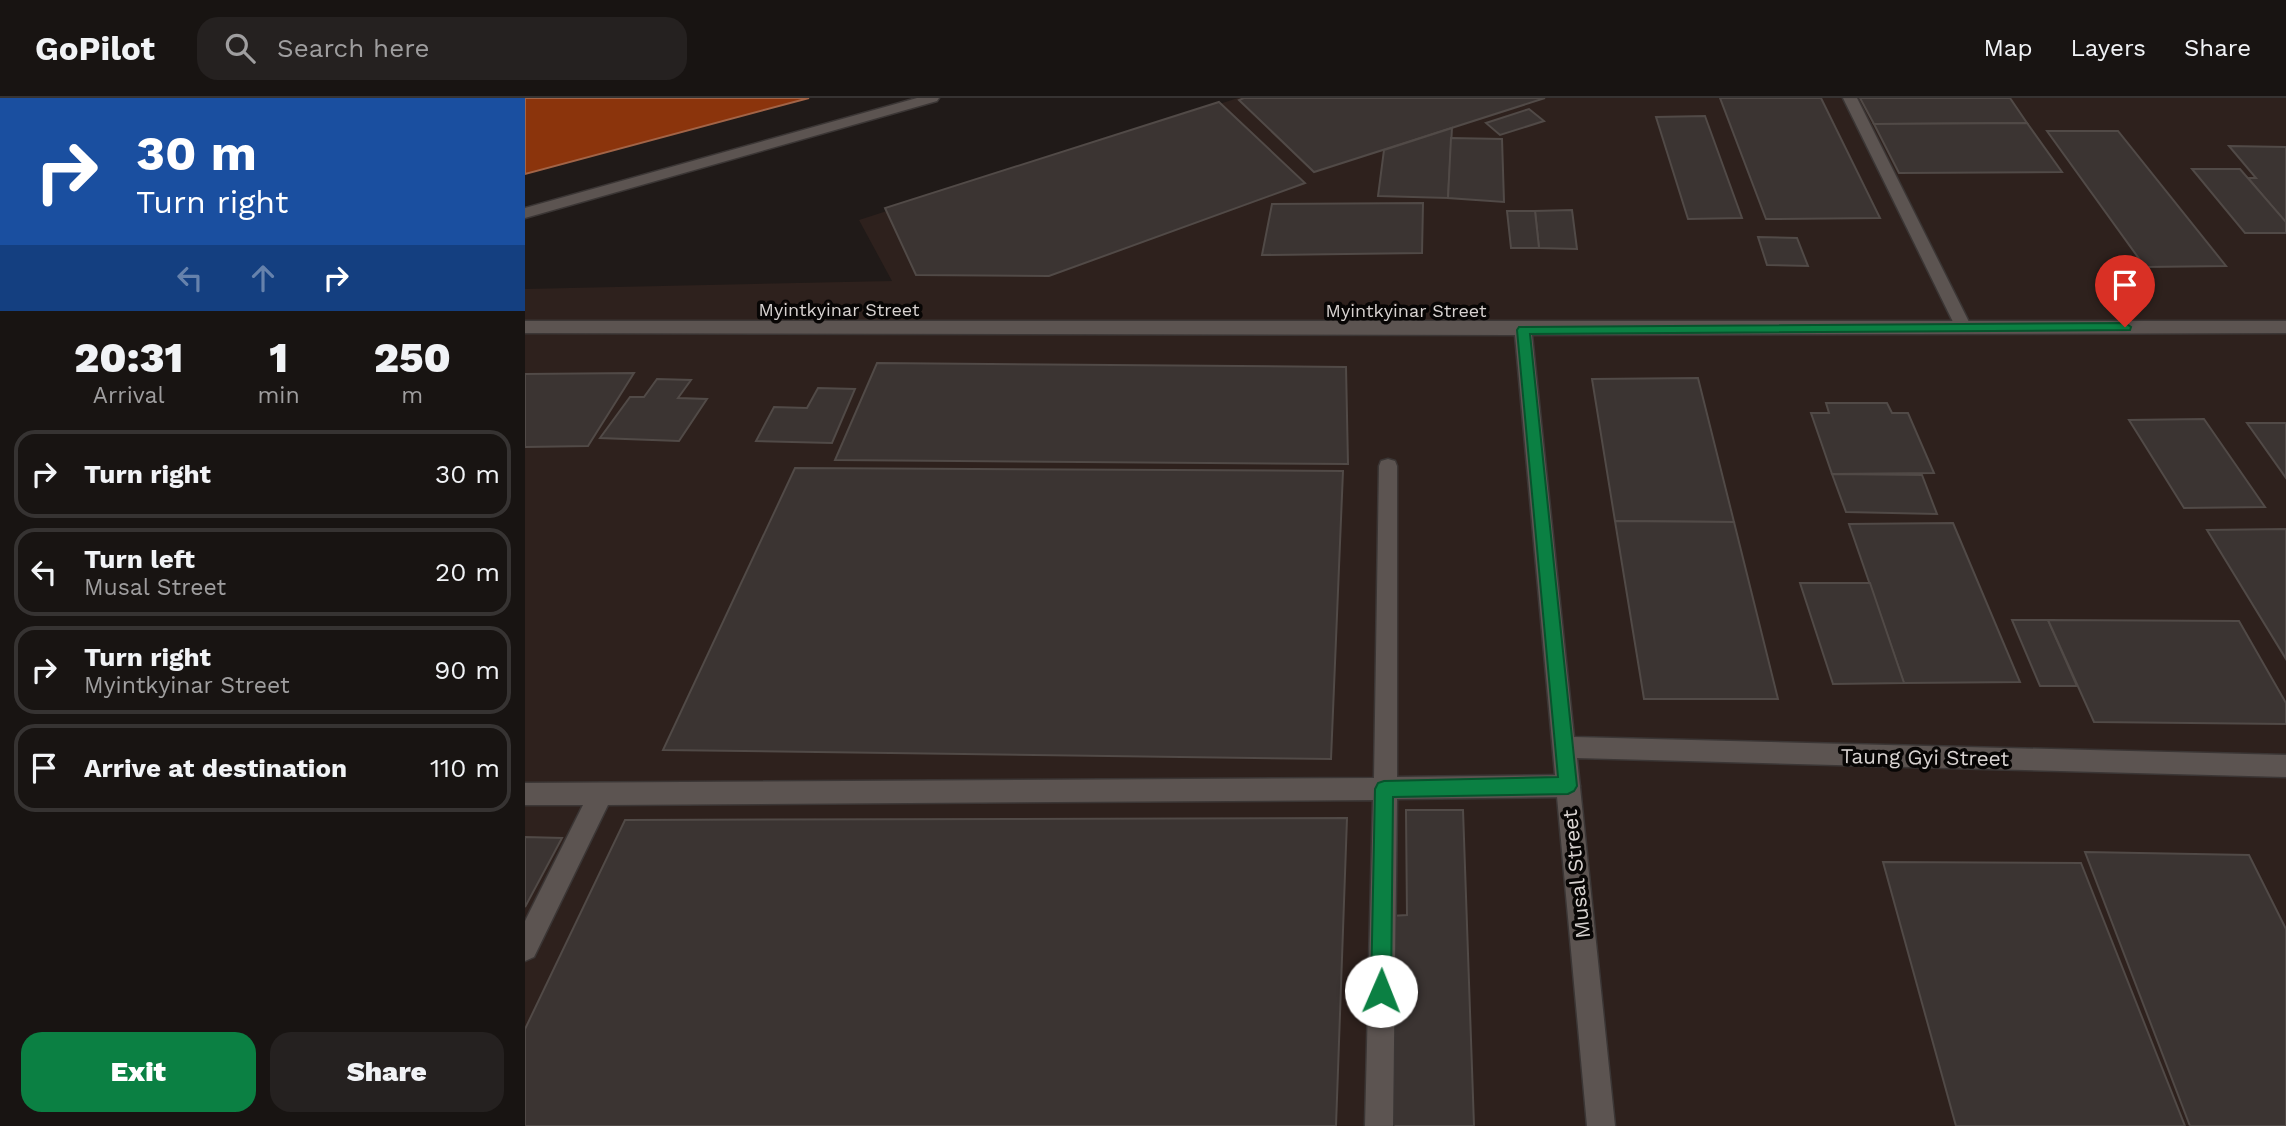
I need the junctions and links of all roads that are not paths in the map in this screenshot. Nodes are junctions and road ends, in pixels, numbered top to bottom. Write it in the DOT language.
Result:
graph roads {
  1 [pos="932,98"];
  2 [pos="1850,98"];
  3 [pos="525,213"];
  4 [pos="525,327"];
  5 [pos="2286,327"];
  6 [pos="1964,328"];
  7 [pos="1523,330"];
  8 [pos="1388,466"];
  9 [pos="1565,747"];
  10 [pos="2286,766"];
  11 [pos="1568,786"];
  12 [pos="1384,789"];
  13 [pos="601,793"];
  14 [pos="525,794"];
  15 [pos="525,948"];
  16 [pos="1379,1126"];
  17 [pos="1601,1126"];
  1 -- 3 [label="street"];
  2 -- 6 [label="street"];
  4 -- 7 [label="street, Myintkyinar Street"];
  5 -- 6 [label="street, Myintkyinar Street"];
  6 -- 7 [label="street, Myintkyinar Street"];
  7 -- 9 [label="street, Musal Street"];
  8 -- 12 [label="street"];
  9 -- 10 [label="street, Taung Gyi Street"];
  9 -- 11 [label="street, Musal Street"];
  11 -- 12 [label="street"];
  11 -- 17 [label="street, Musal Street"];
  12 -- 13 [label="street"];
  12 -- 16 [label="street"];
  13 -- 14 [label="street"];
  13 -- 15 [label="street"];
}
